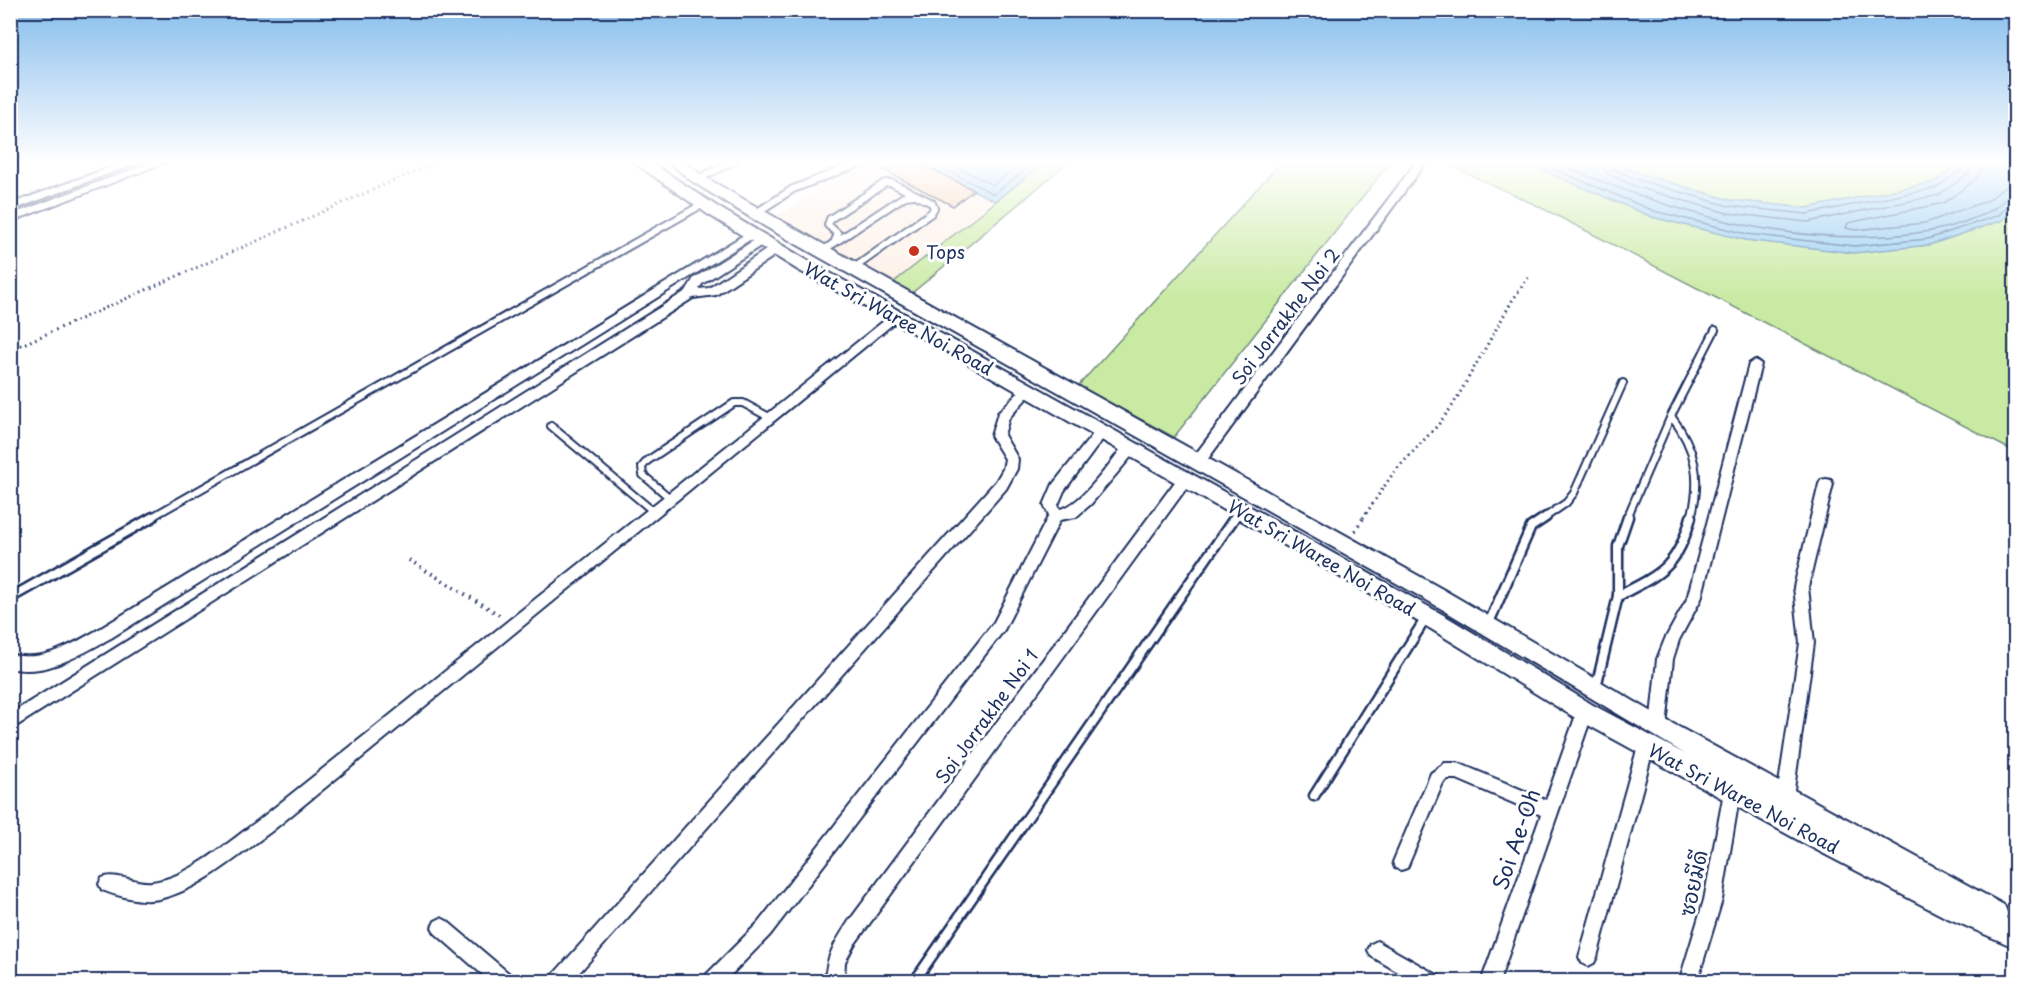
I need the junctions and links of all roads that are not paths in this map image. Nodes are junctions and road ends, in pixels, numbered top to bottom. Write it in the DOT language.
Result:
graph roads {
  1 [pos="37,207"];
  2 [pos="697,207"];
  3 [pos="708,207"];
  4 [pos="746,207"];
  5 [pos="765,207"];
  6 [pos="848,207"];
  7 [pos="888,207"];
  8 [pos="934,207"];
  9 [pos="1388,207"];
  10 [pos="756,213"];
  11 [pos="10,219"];
  12 [pos="787,231"];
  13 [pos="763,241"];
  14 [pos="828,247"];
  15 [pos="854,268"];
  16 [pos="690,294"];
  17 [pos="895,316"];
  18 [pos="1715,330"];
  19 [pos="1755,364"];
  20 [pos="1623,384"];
  21 [pos="1028,390"];
  22 [pos="1671,416"];
  23 [pos="770,417"];
  24 [pos="551,426"];
  25 [pos="1102,432"];
  26 [pos="1130,448"];
  27 [pos="1197,463"];
  28 [pos="1185,479"];
  29 [pos="1826,484"];
  30 [pos="671,499"];
  31 [pos="1240,510"];
  32 [pos="654,513"];
  33 [pos="1056,515"];
  34 [pos="1618,596"];
  35 [pos="10,597"];
  36 [pos="1427,616"];
  37 [pos="1488,625"];
  38 [pos="10,661"];
  39 [pos="1595,689"];
  40 [pos="1585,712"];
  41 [pos="10,723"];
  42 [pos="1658,727"];
  43 [pos="1646,746"];
  44 [pos="1732,792"];
  45 [pos="1314,796"];
  46 [pos="1785,796"];
  47 [pos="1549,810"];
  48 [pos="1401,862"];
  49 [pos="108,884"];
  50 [pos="2016,925"];
  51 [pos="441,927"];
  52 [pos="2016,935"];
  53 [pos="1377,950"];
  54 [pos="1588,957"];
  55 [pos="506,981"];
  56 [pos="558,981"];
  57 [pos="711,981"];
  58 [pos="835,981"];
  59 [pos="914,981"];
  60 [pos="1433,981"];
  61 [pos="1490,981"];
  62 [pos="1688,981"];
  1 -- 11 [label="street"];
  2 -- 35 [label="lane"];
  3 -- 13 [label="main road, Wat Sri Waree Noi Road"];
  4 -- 10 [label="main road, Wat Sri Waree Noi Road"];
  5 -- 10 [label="lane"];
  6 -- 14 [label="lane"];
  7 -- 14 [label="lane"];
  8 -- 15 [label="lane"];
  9 -- 27 [label="street, Soi Jorrakhe Noi 2"];
  10 -- 12 [label="main road, Wat Sri Waree Noi Road"];
  12 -- 13 [label="main road"];
  12 -- 14 [label="main road, Wat Sri Waree Noi Road"];
  13 -- 16 [label="street"];
  13 -- 16 [label="street"];
  13 -- 17 [label="main road, Wat Sri Waree Noi Road"];
  13 -- 38 [label="street"];
  14 -- 15 [label="main road, Wat Sri Waree Noi Road"];
  15 -- 27 [label="main road, Wat Sri Waree Noi Road"];
  16 -- 41 [label="street"];
  17 -- 21 [label="main road, Wat Sri Waree Noi Road"];
  17 -- 23 [label="street"];
  18 -- 22 [label="lane"];
  19 -- 42 [label="street"];
  20 -- 37 [label="lane"];
  21 -- 25 [label="main road, Wat Sri Waree Noi Road"];
  21 -- 56 [label="street"];
  22 -- 34 [label="lane"];
  22 -- 34 [label="lane"];
  23 -- 30 [label="street"];
  23 -- 30 [label="lane"];
  24 -- 32 [label="lane"];
  25 -- 26 [label="main road, Wat Sri Waree Noi Road"];
  25 -- 33 [label="street"];
  26 -- 28 [label="main road, Wat Sri Waree Noi Road"];
  26 -- 33 [label="street"];
  27 -- 28 [label="main road"];
  27 -- 37 [label="main road, Wat Sri Waree Noi Road"];
  28 -- 31 [label="main road, Wat Sri Waree Noi Road"];
  28 -- 58 [label="street, Soi Jorrakhe Noi 1"];
  29 -- 46 [label="street"];
  30 -- 32 [label="street"];
  31 -- 36 [label="main road, Wat Sri Waree Noi Road"];
  31 -- 59 [label="lane"];
  32 -- 49 [label="street"];
  33 -- 57 [label="street"];
  34 -- 39 [label="lane"];
  36 -- 40 [label="main road, Wat Sri Waree Noi Road"];
  36 -- 45 [label="lane"];
  37 -- 39 [label="main road, Wat Sri Waree Noi Road"];
  39 -- 42 [label="main road, Wat Sri Waree Noi Road"];
  40 -- 43 [label="main road, Wat Sri Waree Noi Road"];
  40 -- 47 [label="street, Soi Ae-Oh"];
  42 -- 46 [label="main road, Wat Sri Waree Noi Road"];
  43 -- 44 [label="main road, Wat Sri Waree Noi Road"];
  43 -- 54 [label="street"];
  44 -- 52 [label="main road, Wat Sri Waree Noi Road"];
  44 -- 62 [label="street, ซอยมีดี"];
  46 -- 50 [label="main road, Wat Sri Waree Noi Road"];
  47 -- 48 [label="street"];
  47 -- 61 [label="street, Soi Ae-Oh"];
  51 -- 55 [label="street"];
  53 -- 60 [label="street"];
}
